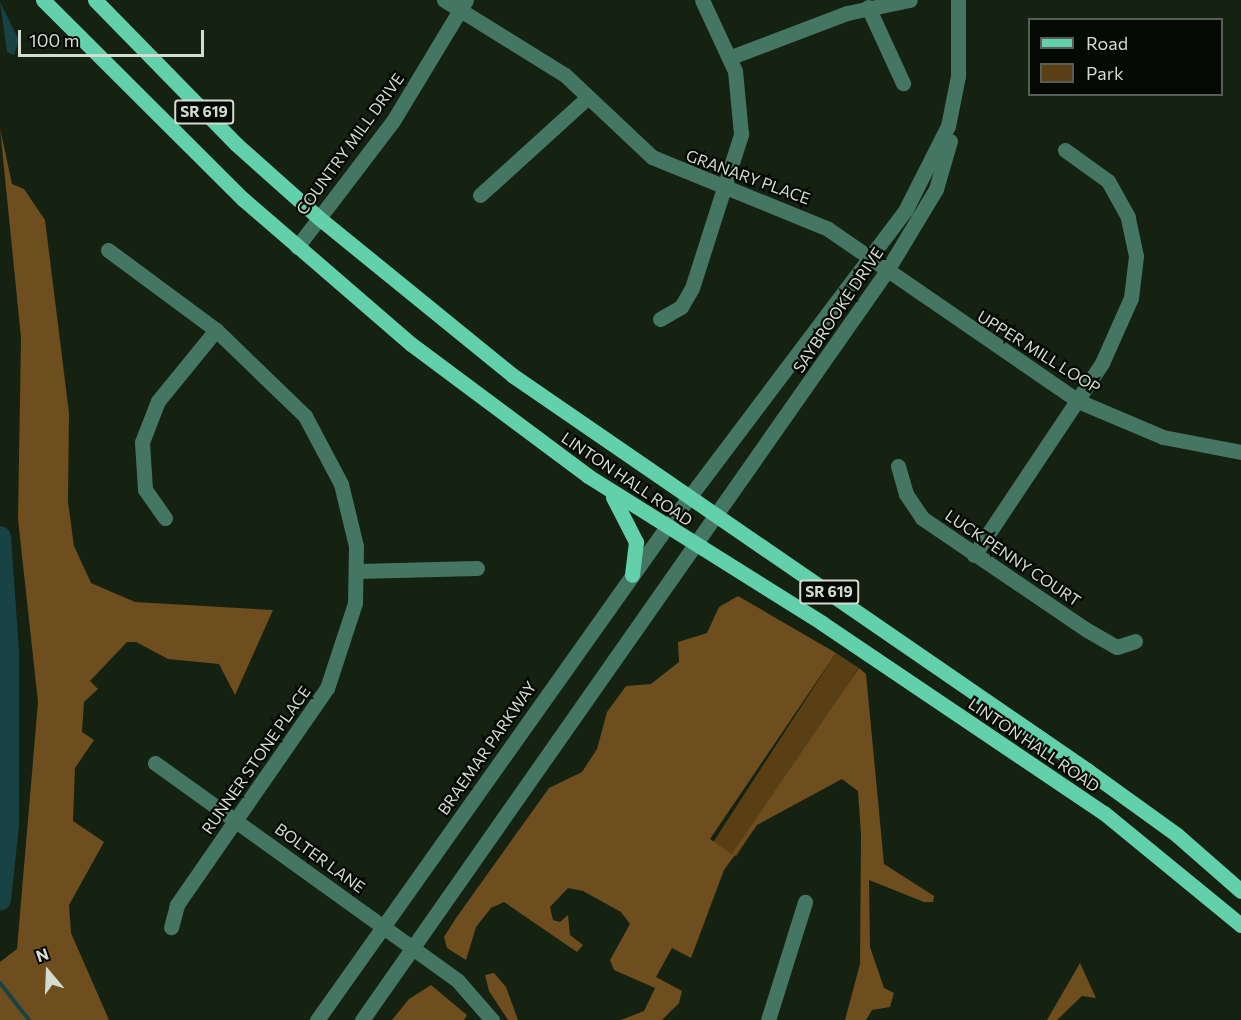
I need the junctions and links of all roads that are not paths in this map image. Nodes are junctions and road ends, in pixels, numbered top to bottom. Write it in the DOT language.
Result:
graph roads {
  1 [pos="43,0"];
  2 [pos="95,0"];
  3 [pos="444,0"];
  4 [pos="702,0"];
  5 [pos="910,0"];
  6 [pos="958,0"];
  7 [pos="463,5"];
  8 [pos="868,7"];
  9 [pos="731,57"];
  10 [pos="903,83"];
  11 [pos="587,98"];
  12 [pos="953,108"];
  13 [pos="1065,150"];
  14 [pos="725,190"];
  15 [pos="480,195"];
  16 [pos="319,218"];
  17 [pos="297,247"];
  18 [pos="108,250"];
  19 [pos="868,259"];
  20 [pos="886,272"];
  21 [pos="660,319"];
  22 [pos="216,330"];
  23 [pos="1078,400"];
  24 [pos="1241,452"];
  25 [pos="898,466"];
  26 [pos="608,489"];
  27 [pos="688,499"];
  28 [pos="718,517"];
  29 [pos="165,518"];
  30 [pos="666,528"];
  31 [pos="697,547"];
  32 [pos="974,555"];
  33 [pos="477,568"];
  34 [pos="357,571"];
  35 [pos="632,575"];
  36 [pos="1135,641"];
  37 [pos="155,763"];
  38 [pos="237,820"];
  39 [pos="1241,891"];
  40 [pos="805,902"];
  41 [pos="1241,925"];
  42 [pos="383,926"];
  43 [pos="171,927"];
  44 [pos="413,947"];
  45 [pos="317,1020"];
  46 [pos="362,1020"];
  47 [pos="492,1020"];
  48 [pos="768,1020"];
  1 -- 17 [label="main road, LINTON HALL ROAD / SR 619"];
  2 -- 16 [label="main road, LINTON HALL ROAD / SR 619"];
  3 -- 7 [label="street, GRANARY PLACE"];
  4 -- 9 [label="street"];
  5 -- 8 [label="street"];
  6 -- 12 [label="street, SAYBROOKE DRIVE"];
  7 -- 11 [label="street, GRANARY PLACE"];
  7 -- 16 [label="street, COUNTRY MILL DRIVE"];
  8 -- 9 [label="street"];
  8 -- 10 [label="street"];
  9 -- 14 [label="street"];
  11 -- 14 [label="street, GRANARY PLACE"];
  11 -- 15 [label="street"];
  12 -- 19 [label="street, SAYBROOKE DRIVE"];
  12 -- 20 [label="street, SAYBROOKE DRIVE"];
  13 -- 23 [label="street"];
  14 -- 19 [label="street, GRANARY PLACE"];
  14 -- 21 [label="street"];
  16 -- 17 [label="street, COUNTRY MILL DRIVE"];
  16 -- 27 [label="main road, LINTON HALL ROAD / SR 619"];
  17 -- 26 [label="main road, LINTON HALL ROAD / SR 619"];
  18 -- 22 [label="street, RUNNER STONE PLACE"];
  19 -- 20 [label="street, UPPER MILL LOOP"];
  19 -- 27 [label="street, SAYBROOKE DRIVE"];
  20 -- 23 [label="street, UPPER MILL LOOP"];
  20 -- 28 [label="street, SAYBROOKE DRIVE"];
  22 -- 29 [label="street"];
  22 -- 34 [label="street, RUNNER STONE PLACE"];
  23 -- 24 [label="street, UPPER MILL LOOP"];
  23 -- 32 [label="street"];
  25 -- 32 [label="street, LUCK PENNY COURT"];
  26 -- 30 [label="main road, LINTON HALL ROAD / SR 619"];
  26 -- 35 [label="main road"];
  27 -- 28 [label="main road, LINTON HALL ROAD / SR 619"];
  27 -- 30 [label="street, BRAEMAR PARKWAY"];
  28 -- 31 [label="street"];
  28 -- 39 [label="main road, LINTON HALL ROAD / SR 619"];
  30 -- 31 [label="main road, LINTON HALL ROAD / SR 619"];
  30 -- 35 [label="street, BRAEMAR PARKWAY"];
  31 -- 41 [label="main road, LINTON HALL ROAD / SR 619"];
  31 -- 44 [label="street"];
  32 -- 36 [label="street, LUCK PENNY COURT"];
  33 -- 34 [label="street"];
  34 -- 38 [label="street, RUNNER STONE PLACE"];
  35 -- 42 [label="street, BRAEMAR PARKWAY"];
  37 -- 38 [label="street, BOLTER LANE"];
  38 -- 42 [label="street, BOLTER LANE"];
  38 -- 43 [label="street, RUNNER STONE PLACE"];
  40 -- 48 [label="street"];
  42 -- 44 [label="street, BOLTER LANE"];
  42 -- 45 [label="street, BRAEMAR PARKWAY"];
  44 -- 46 [label="street"];
  44 -- 47 [label="street, BOLTER LANE"];
}
